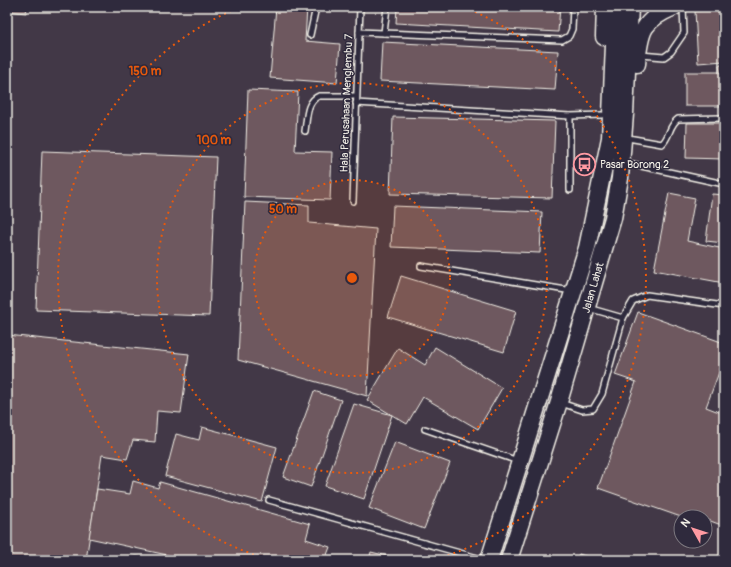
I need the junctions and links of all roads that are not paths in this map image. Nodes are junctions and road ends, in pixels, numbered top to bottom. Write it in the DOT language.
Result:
graph roads {
  1 [pos="316,7"];
  2 [pos="360,7"];
  3 [pos="387,7"];
  4 [pos="573,7"];
  5 [pos="605,7"];
  6 [pos="623,7"];
  7 [pos="630,7"];
  8 [pos="674,7"];
  9 [pos="683,7"];
  10 [pos="359,32"];
  11 [pos="384,33"];
  12 [pos="310,35"];
  13 [pos="638,55"];
  14 [pos="356,96"];
  15 [pos="356,103"];
  16 [pos="602,115"];
  17 [pos="570,116"];
  18 [pos="720,118"];
  19 [pos="305,131"];
  20 [pos="628,138"];
  21 [pos="621,170"];
  22 [pos="600,183"];
  23 [pos="724,184"];
  24 [pos="570,190"];
  25 [pos="353,201"];
  26 [pos="421,266"];
  27 [pos="573,292"];
  28 [pos="724,306"];
  29 [pos="587,308"];
  30 [pos="623,318"];
  31 [pos="559,402"];
  32 [pos="425,429"];
  33 [pos="520,462"];
  34 [pos="269,500"];
  35 [pos="485,560"];
  36 [pos="489,560"];
  37 [pos="509,560"];
  1 -- 12 [label="lane"];
  2 -- 10 [label="lane, Hala Perusahaan Menglembu 7"];
  3 -- 11 [label="lane"];
  4 -- 11 [label="lane"];
  5 -- 16 [label="main road"];
  6 -- 22 [label="main road"];
  7 -- 21 [label="main road, Jalan Lahat"];
  8 -- 13 [label="main road"];
  9 -- 13 [label="lane"];
  10 -- 11 [label="lane"];
  10 -- 14 [label="lane, Hala Perusahaan Menglembu 7"];
  13 -- 20 [label="main road"];
  14 -- 15 [label="lane, Hala Perusahaan Menglembu 7"];
  14 -- 19 [label="lane"];
  15 -- 17 [label="lane"];
  15 -- 25 [label="lane, Hala Perusahaan Menglembu 7"];
  16 -- 17 [label="lane"];
  16 -- 22 [label="main road"];
  17 -- 24 [label="lane"];
  18 -- 20 [label="lane"];
  20 -- 21 [label="main road"];
  21 -- 23 [label="lane"];
  21 -- 29 [label="main road, Jalan Lahat"];
  22 -- 27 [label="main road"];
  26 -- 27 [label="lane"];
  27 -- 33 [label="main road"];
  28 -- 30 [label="lane"];
  29 -- 30 [label="lane"];
  29 -- 31 [label="main road, Jalan Lahat"];
  30 -- 31 [label="lane"];
  31 -- 37 [label="main road, Jalan Lahat"];
  32 -- 33 [label="lane"];
  33 -- 36 [label="main road"];
  34 -- 35 [label="lane"];
}
